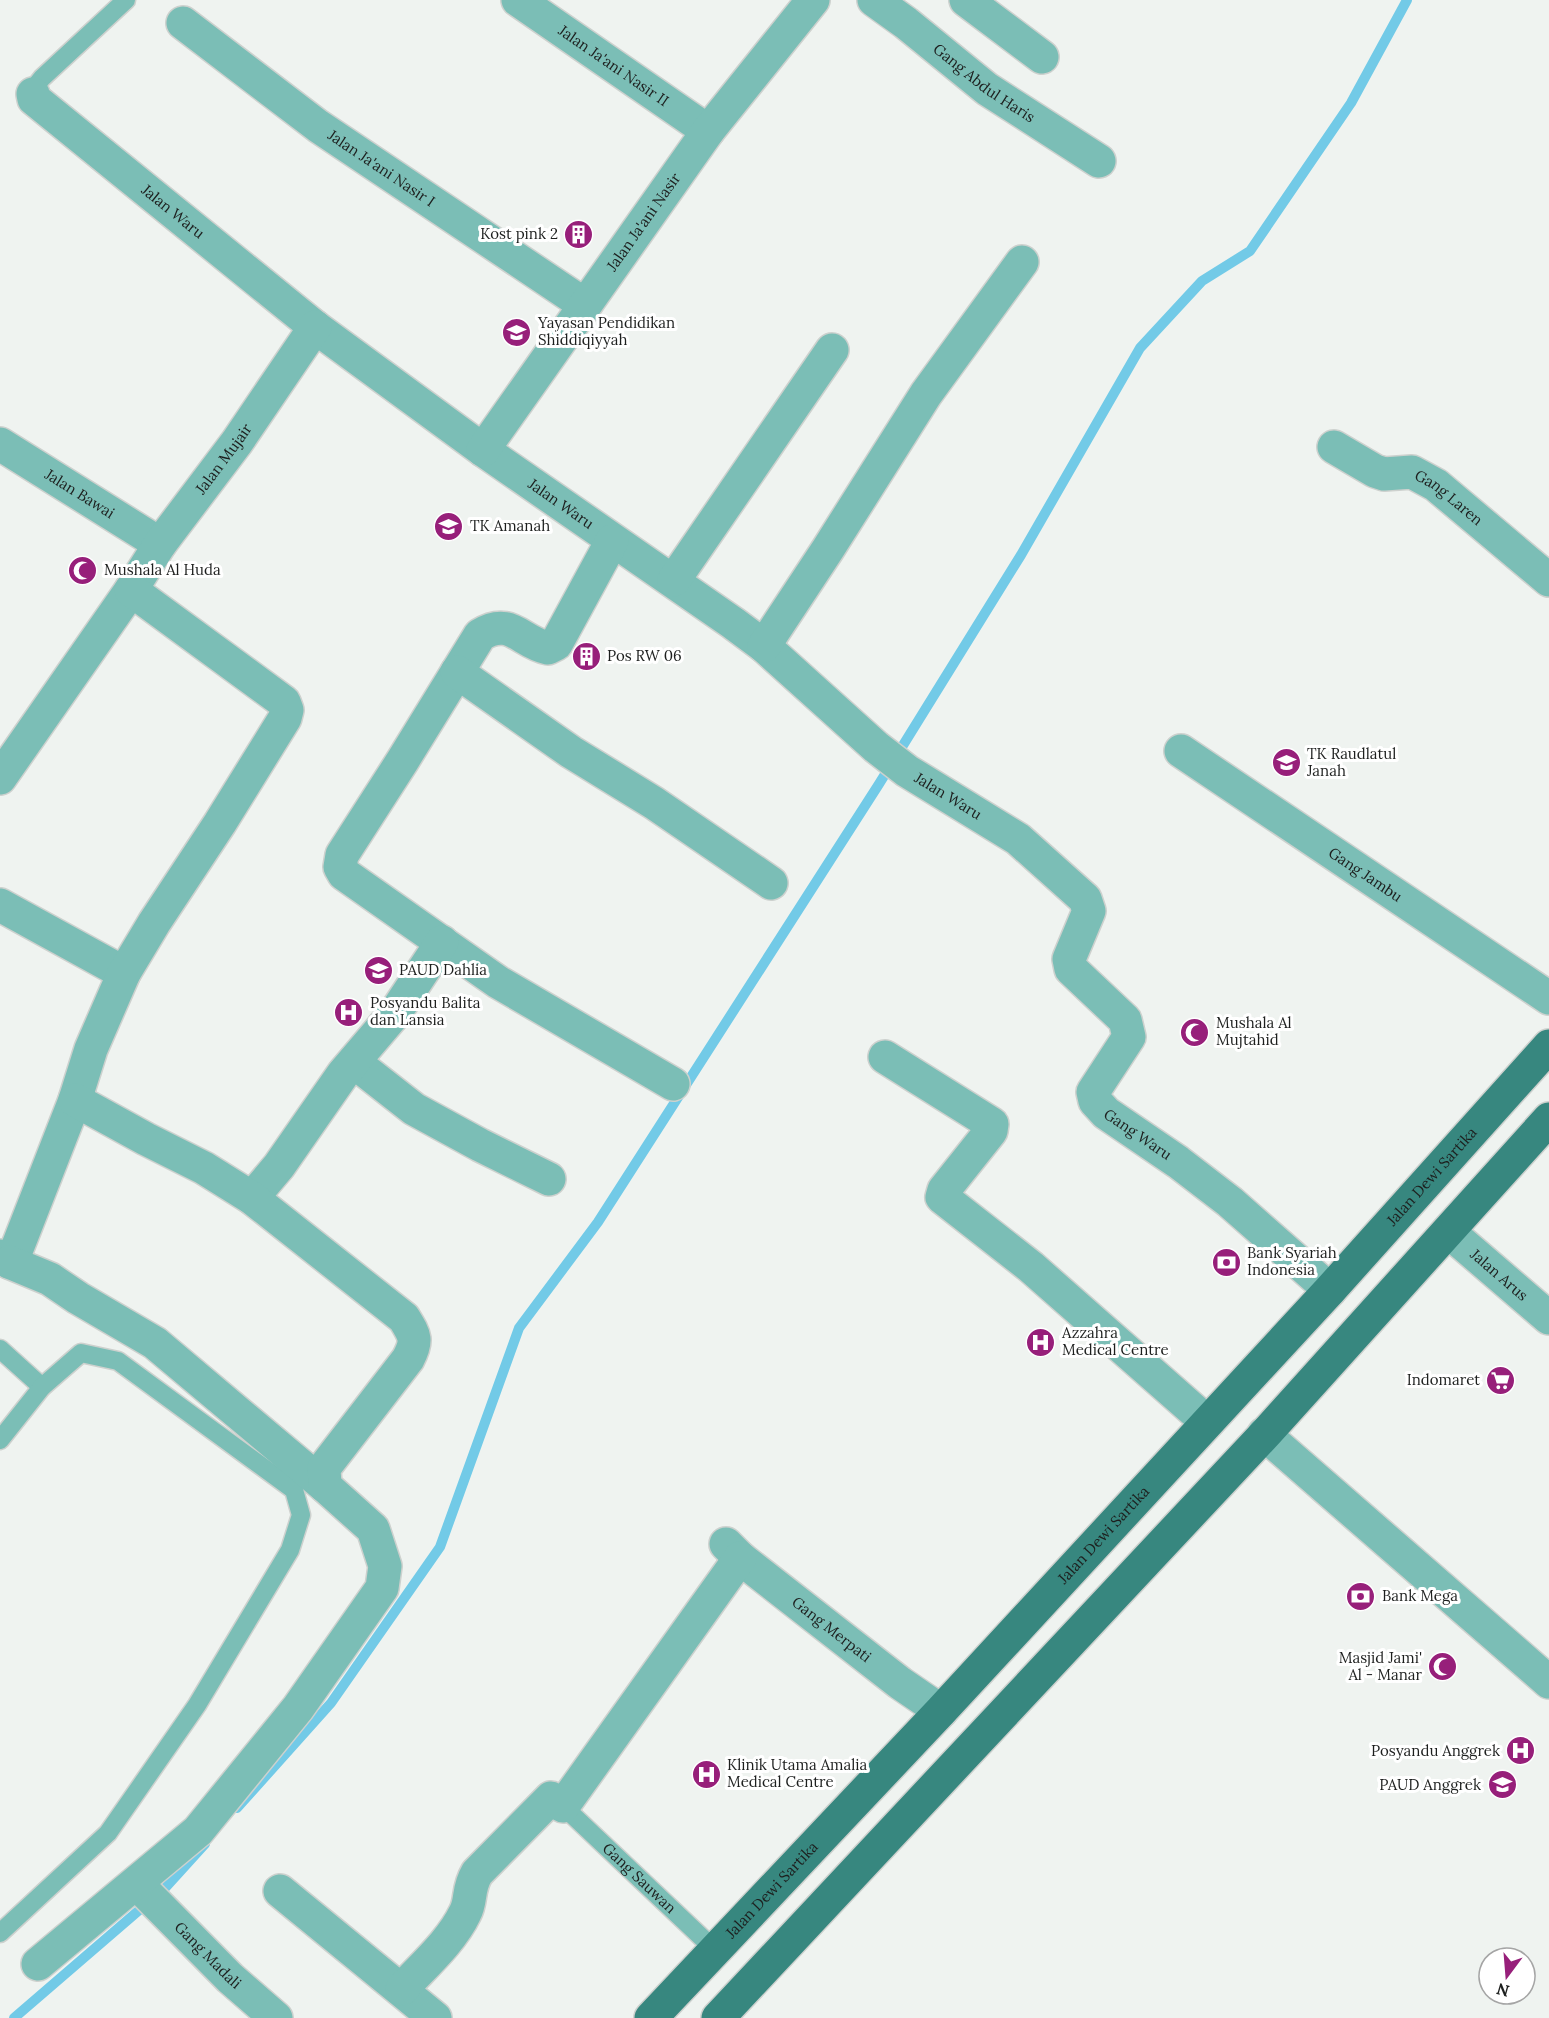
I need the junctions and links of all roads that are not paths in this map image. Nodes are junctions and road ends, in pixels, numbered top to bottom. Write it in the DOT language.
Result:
graph roads {
  1 [pos="126,0"];
  2 [pos="518,0"];
  3 [pos="813,0"];
  4 [pos="874,0"];
  5 [pos="966,0"];
  6 [pos="183,23"];
  7 [pos="1042,57"];
  8 [pos="33,94"];
  9 [pos="708,132"];
  10 [pos="1099,161"];
  11 [pos="1022,262"];
  12 [pos="585,305"];
  13 [pos="315,327"];
  14 [pos="832,350"];
  15 [pos="0,444"];
  16 [pos="1334,447"];
  17 [pos="483,450"];
  18 [pos="612,540"];
  19 [pos="160,544"];
  20 [pos="674,580"];
  21 [pos="1549,580"];
  22 [pos="130,590"];
  23 [pos="764,646"];
  24 [pos="457,672"];
  25 [pos="1181,751"];
  26 [pos="0,778"];
  27 [pos="771,883"];
  28 [pos="0,905"];
  29 [pos="1089,911"];
  30 [pos="442,942"];
  31 [pos="124,973"];
  32 [pos="1549,998"];
  33 [pos="1549,1046"];
  34 [pos="885,1057"];
  35 [pos="354,1062"];
  36 [pos="673,1084"];
  37 [pos="75,1100"];
  38 [pos="1549,1119"];
  39 [pos="549,1179"];
  40 [pos="252,1198"];
  41 [pos="1449,1232"];
  42 [pos="4,1259"];
  43 [pos="1330,1290"];
  44 [pos="1549,1318"];
  45 [pos="0,1349"];
  46 [pos="42,1387"];
  47 [pos="1207,1422"];
  48 [pos="1264,1434"];
  49 [pos="0,1440"];
  50 [pos="325,1486"];
  51 [pos="1549,1682"];
  52 [pos="941,1711"];
  53 [pos="563,1806"];
  54 [pos="280,1891"];
  55 [pos="149,1896"];
  56 [pos="0,1933"];
  57 [pos="715,1950"];
  58 [pos="38,1964"];
  59 [pos="402,1989"];
  60 [pos="276,2018"];
  61 [pos="435,2018"];
  62 [pos="651,2018"];
  63 [pos="718,2018"];
  1 -- 8 [label="lane"];
  2 -- 9 [label="street, Jalan Ja'ani Nasir II"];
  3 -- 9 [label="street, Jalan Ja'ani Nasir"];
  4 -- 10 [label="street, Gang Abdul Haris"];
  5 -- 7 [label="street"];
  6 -- 12 [label="street, Jalan Ja'ani Nasir I"];
  8 -- 13 [label="street, Jalan Waru"];
  9 -- 12 [label="street, Jalan Ja'ani Nasir"];
  11 -- 23 [label="street"];
  12 -- 17 [label="street, Jalan Ja'ani Nasir"];
  13 -- 17 [label="street, Jalan Waru"];
  13 -- 19 [label="street, Jalan Mujair"];
  14 -- 20 [label="street"];
  15 -- 19 [label="street, Jalan Bawai"];
  16 -- 21 [label="street, Gang Laren"];
  17 -- 18 [label="street, Jalan Waru"];
  18 -- 20 [label="street, Jalan Waru"];
  18 -- 24 [label="street"];
  19 -- 22 [label="street, Jalan Mujair"];
  20 -- 23 [label="street, Jalan Waru"];
  22 -- 26 [label="street, Jalan Mujair"];
  22 -- 31 [label="street"];
  23 -- 29 [label="street, Jalan Waru"];
  24 -- 27 [label="street"];
  24 -- 30 [label="street"];
  25 -- 32 [label="street, Gang Jambu"];
  28 -- 31 [label="street"];
  29 -- 43 [label="street, Gang Waru"];
  30 -- 35 [label="street"];
  30 -- 36 [label="street"];
  31 -- 37 [label="street"];
  33 -- 43 [label="main road, Jalan Dewi Sartika"];
  34 -- 47 [label="street"];
  35 -- 39 [label="street"];
  35 -- 40 [label="street"];
  37 -- 40 [label="street"];
  37 -- 42 [label="street"];
  38 -- 41 [label="main road"];
  40 -- 50 [label="street"];
  41 -- 44 [label="street, Jalan Arus"];
  41 -- 48 [label="main road"];
  42 -- 50 [label="street"];
  43 -- 47 [label="main road, Jalan Dewi Sartika"];
  45 -- 46 [label="lane"];
  46 -- 49 [label="lane"];
  46 -- 56 [label="lane"];
  47 -- 52 [label="main road, Jalan Dewi Sartika"];
  48 -- 51 [label="street"];
  48 -- 63 [label="main road"];
  50 -- 58 [label="street"];
  52 -- 53 [label="street, Gang Merpati"];
  52 -- 57 [label="main road, Jalan Dewi Sartika"];
  53 -- 57 [label="lane, Gang Sauwan"];
  53 -- 59 [label="street"];
  54 -- 59 [label="street"];
  55 -- 60 [label="street, Gang Madali"];
  57 -- 62 [label="main road, Jalan Dewi Sartika"];
  59 -- 61 [label="street"];
}
